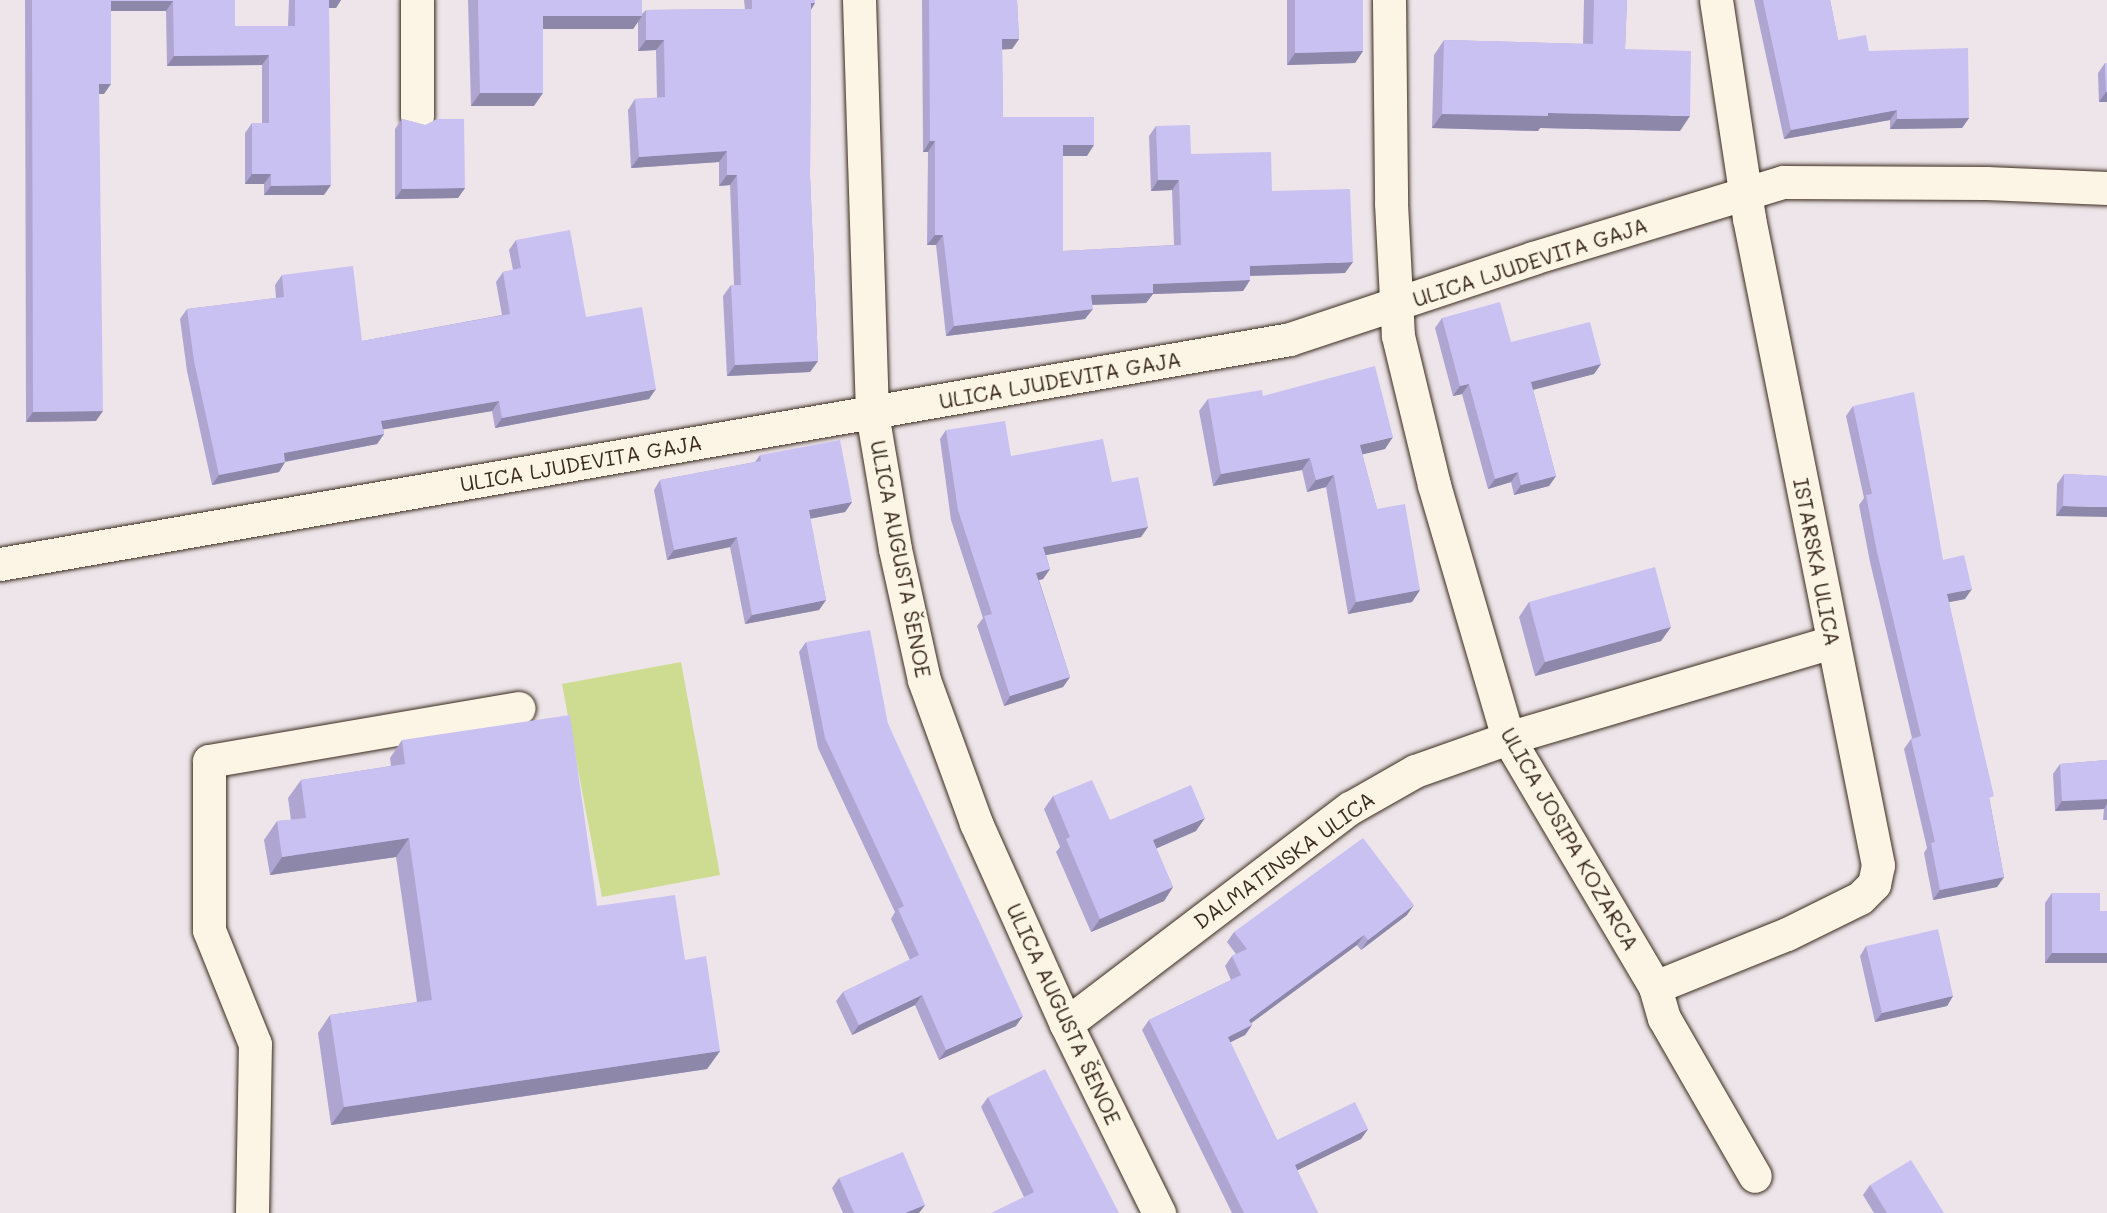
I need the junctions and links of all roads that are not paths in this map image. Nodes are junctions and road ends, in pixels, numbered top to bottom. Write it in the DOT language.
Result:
graph roads {
  1 [pos="417,0"];
  2 [pos="859,0"];
  3 [pos="1389,0"];
  4 [pos="1716,0"];
  5 [pos="417,116"];
  6 [pos="2107,188"];
  7 [pos="1744,195"];
  8 [pos="1396,305"];
  9 [pos="872,413"];
  10 [pos="0,564"];
  11 [pos="1833,642"];
  12 [pos="519,708"];
  13 [pos="1508,738"];
  14 [pos="1655,987"];
  15 [pos="1066,1024"];
  16 [pos="1755,1176"];
  17 [pos="252,1213"];
  18 [pos="1159,1213"];
  1 -- 5 [label="street"];
  2 -- 9 [label="street, ULICA AUGUSTA ŠENOE"];
  3 -- 8 [label="street, ULICA JOSIPA KOZARCA"];
  4 -- 7 [label="street, ISTARSKA ULICA"];
  6 -- 7 [label="street, ULICA LJUDEVITA GAJA"];
  7 -- 8 [label="street, ULICA LJUDEVITA GAJA"];
  7 -- 11 [label="street, ISTARSKA ULICA"];
  8 -- 9 [label="street, ULICA LJUDEVITA GAJA"];
  8 -- 13 [label="street, ULICA JOSIPA KOZARCA"];
  9 -- 10 [label="street, ULICA LJUDEVITA GAJA"];
  9 -- 15 [label="street, ULICA AUGUSTA ŠENOE"];
  11 -- 13 [label="street, DALMATINSKA ULICA"];
  11 -- 14 [label="street, ISTARSKA ULICA"];
  12 -- 17 [label="street"];
  13 -- 14 [label="street, ULICA JOSIPA KOZARCA"];
  13 -- 15 [label="street, DALMATINSKA ULICA"];
  14 -- 16 [label="street, ULICA JOSIPA KOZARCA"];
  15 -- 18 [label="street, ULICA AUGUSTA ŠENOE"];
}
